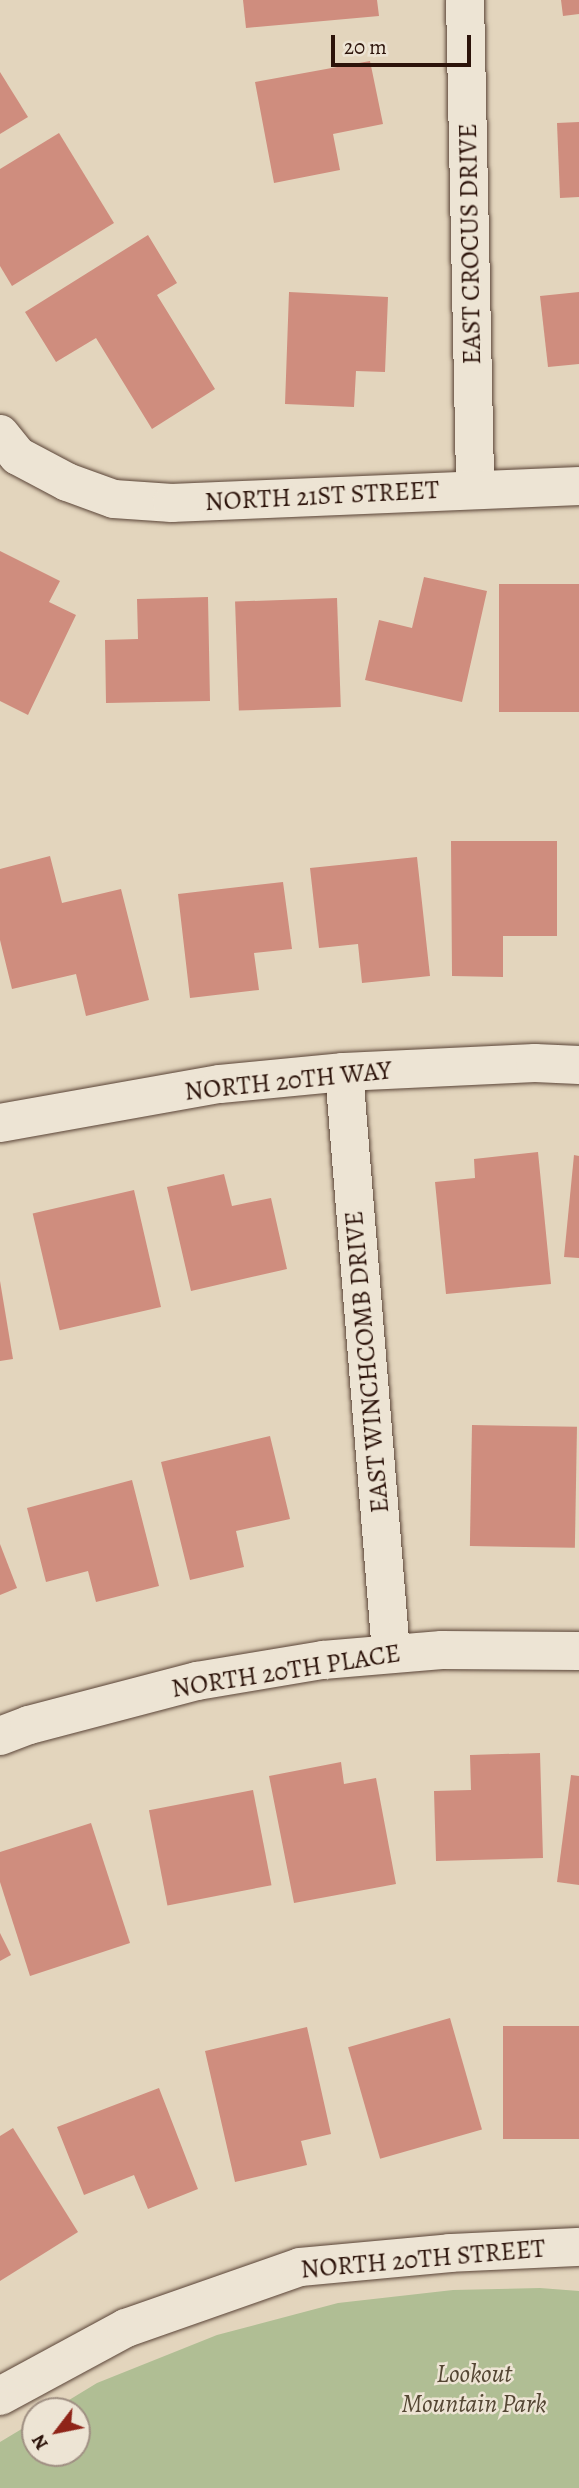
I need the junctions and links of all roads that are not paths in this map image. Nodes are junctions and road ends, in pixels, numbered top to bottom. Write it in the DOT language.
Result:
graph roads {
  1 [pos="465,0"];
  2 [pos="0,434"];
  3 [pos="579,486"];
  4 [pos="475,489"];
  5 [pos="579,1065"];
  6 [pos="344,1072"];
  7 [pos="0,1123"];
  8 [pos="579,1651"];
  9 [pos="391,1653"];
  10 [pos="0,1736"];
  11 [pos="579,2246"];
  12 [pos="0,2396"];
  1 -- 4 [label="street, EAST CROCUS DRIVE"];
  2 -- 4 [label="street, NORTH 21ST STREET"];
  3 -- 4 [label="street, NORTH 21ST STREET"];
  5 -- 6 [label="street, NORTH 20TH WAY"];
  6 -- 7 [label="street, NORTH 20TH WAY"];
  6 -- 9 [label="street, EAST WINCHCOMB DRIVE"];
  8 -- 9 [label="street, NORTH 20TH PLACE"];
  9 -- 10 [label="street, NORTH 20TH PLACE"];
  11 -- 12 [label="street, NORTH 20TH STREET"];
}
